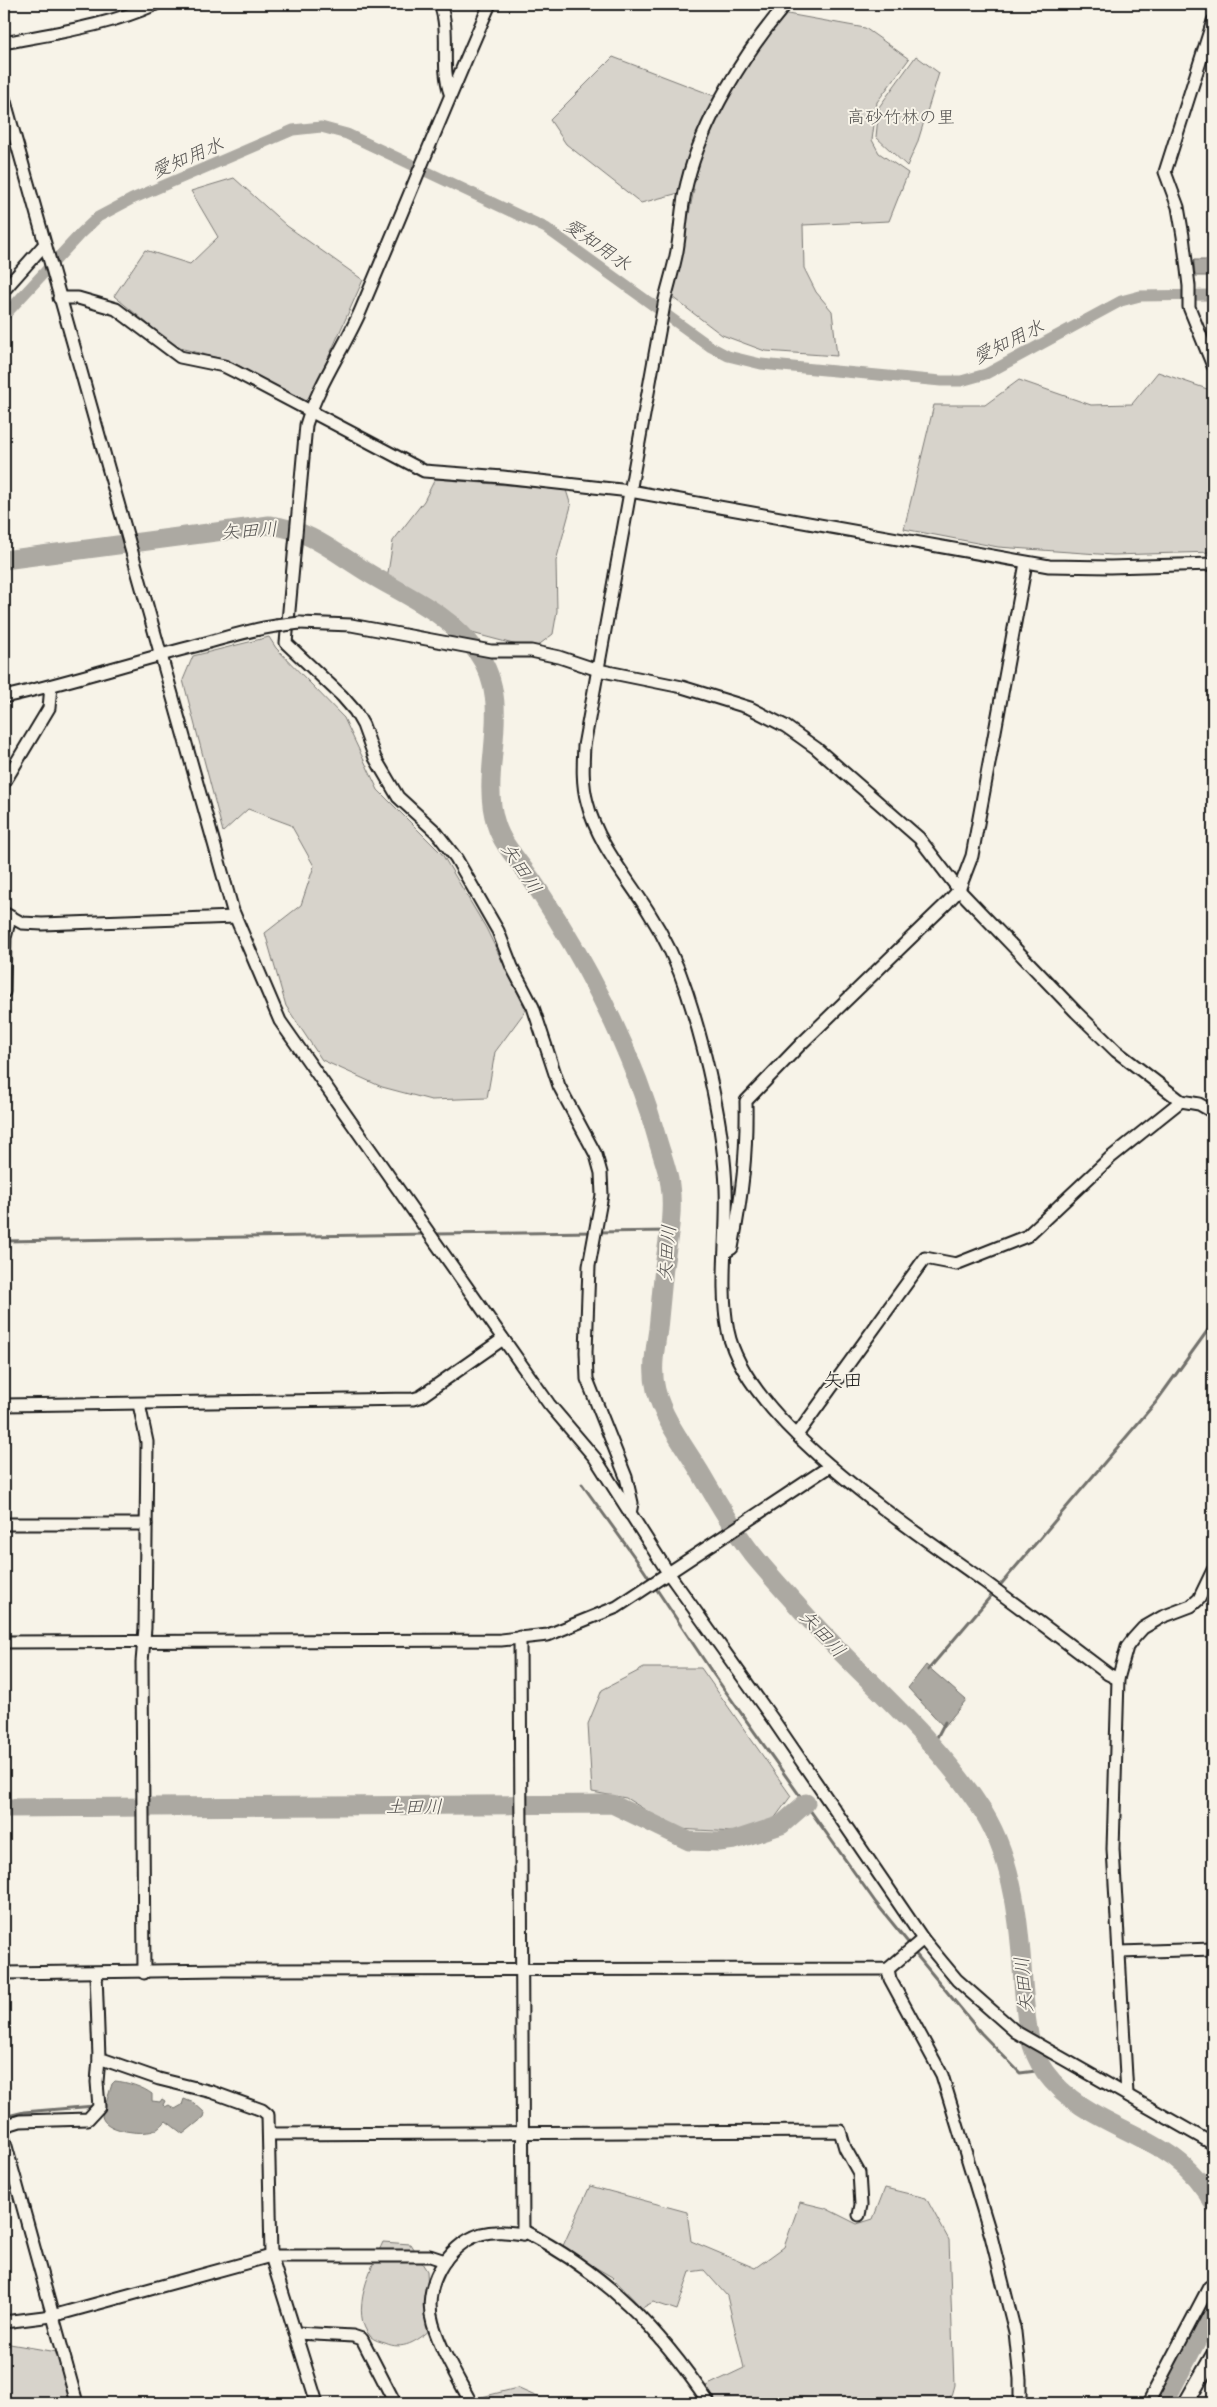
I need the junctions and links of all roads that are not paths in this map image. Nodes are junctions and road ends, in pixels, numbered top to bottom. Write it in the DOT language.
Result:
graph roads {
  1 [pos="156,4"];
  2 [pos="440,4"];
  3 [pos="490,4"];
  4 [pos="786,4"];
  5 [pos="1213,20"];
  6 [pos="4,43"];
  7 [pos="450,93"];
  8 [pos="4,98"];
  9 [pos="46,250"];
  10 [pos="4,290"];
  11 [pos="59,298"];
  12 [pos="1213,366"];
  13 [pos="310,411"];
  14 [pos="630,491"];
  15 [pos="1026,563"];
  16 [pos="1213,564"];
  17 [pos="161,653"];
  18 [pos="598,670"];
  19 [pos="52,686"];
  20 [pos="4,697"];
  21 [pos="4,783"];
  22 [pos="959,890"];
  23 [pos="7,916"];
  24 [pos="235,917"];
  25 [pos="4,992"];
  26 [pos="1181,1101"];
  27 [pos="1213,1112"];
  28 [pos="725,1251"];
  29 [pos="503,1339"];
  30 [pos="139,1404"];
  31 [pos="4,1405"];
  32 [pos="797,1436"];
  33 [pos="830,1466"];
  34 [pos="630,1514"];
  35 [pos="4,1524"];
  36 [pos="146,1524"];
  37 [pos="1213,1570"];
  38 [pos="669,1574"];
  39 [pos="520,1637"];
  40 [pos="142,1641"];
  41 [pos="4,1642"];
  42 [pos="1118,1679"];
  43 [pos="923,1939"];
  44 [pos="1213,1949"];
  45 [pos="1120,1952"];
  46 [pos="888,1969"];
  47 [pos="522,1971"];
  48 [pos="144,1972"];
  49 [pos="4,1973"];
  50 [pos="96,1973"];
  51 [pos="100,2058"];
  52 [pos="1127,2094"];
  53 [pos="4,2126"];
  54 [pos="523,2133"];
  55 [pos="269,2134"];
  56 [pos="4,2139"];
  57 [pos="1213,2144"];
  58 [pos="859,2215"];
  59 [pos="522,2234"];
  60 [pos="271,2256"];
  61 [pos="445,2261"];
  62 [pos="1209,2287"];
  63 [pos="52,2316"];
  64 [pos="4,2322"];
  65 [pos="296,2333"];
  66 [pos="1213,2356"];
  67 [pos="77,2403"];
  68 [pos="317,2403"];
  69 [pos="395,2403"];
  70 [pos="471,2403"];
  71 [pos="709,2403"];
  72 [pos="1020,2403"];
  73 [pos="1148,2403"];
  74 [pos="1186,2403"];
  1 -- 6 [label="street"];
  2 -- 7 [label="street"];
  3 -- 7 [label="street"];
  4 -- 14 [label="street"];
  5 -- 12 [label="street"];
  7 -- 13 [label="street"];
  8 -- 9 [label="street"];
  9 -- 10 [label="street"];
  9 -- 11 [label="street"];
  11 -- 13 [label="street"];
  11 -- 17 [label="street"];
  13 -- 14 [label="street"];
  13 -- 34 [label="street"];
  14 -- 15 [label="street"];
  14 -- 18 [label="street"];
  15 -- 16 [label="street"];
  15 -- 22 [label="street"];
  17 -- 18 [label="street, bridge"];
  17 -- 19 [label="street"];
  17 -- 24 [label="street"];
  18 -- 22 [label="street"];
  18 -- 28 [label="street"];
  19 -- 20 [label="street"];
  19 -- 21 [label="street"];
  22 -- 26 [label="street"];
  22 -- 28 [label="street"];
  23 -- 24 [label="street"];
  23 -- 25 [label="street"];
  24 -- 29 [label="street"];
  26 -- 27 [label="street"];
  26 -- 32 [label="street"];
  28 -- 32 [label="street"];
  29 -- 30 [label="street"];
  29 -- 34 [label="street"];
  30 -- 31 [label="street"];
  30 -- 36 [label="street"];
  32 -- 33 [label="street"];
  33 -- 38 [label="street"];
  33 -- 42 [label="street"];
  34 -- 38 [label="street"];
  35 -- 36 [label="street"];
  36 -- 40 [label="street"];
  37 -- 42 [label="street"];
  38 -- 39 [label="street"];
  38 -- 43 [label="street"];
  39 -- 40 [label="street"];
  39 -- 47 [label="street"];
  40 -- 41 [label="street"];
  40 -- 48 [label="street"];
  42 -- 45 [label="street"];
  43 -- 46 [label="street"];
  43 -- 52 [label="street"];
  44 -- 45 [label="street"];
  45 -- 52 [label="street"];
  46 -- 47 [label="street"];
  46 -- 72 [label="street"];
  47 -- 48 [label="street"];
  47 -- 54 [label="street"];
  48 -- 50 [label="street"];
  49 -- 50 [label="street"];
  50 -- 51 [label="street"];
  51 -- 53 [label="street"];
  51 -- 55 [label="street"];
  52 -- 57 [label="street"];
  54 -- 55 [label="street"];
  54 -- 58 [label="street"];
  54 -- 59 [label="street"];
  55 -- 60 [label="street"];
  56 -- 63 [label="street"];
  59 -- 61 [label="street"];
  59 -- 71 [label="street"];
  60 -- 61 [label="street"];
  60 -- 63 [label="street"];
  60 -- 65 [label="street"];
  61 -- 70 [label="street"];
  62 -- 73 [label="street"];
  63 -- 64 [label="street"];
  63 -- 67 [label="street"];
  65 -- 68 [label="street"];
  65 -- 69 [label="street"];
  66 -- 74 [label="main road"];
}
